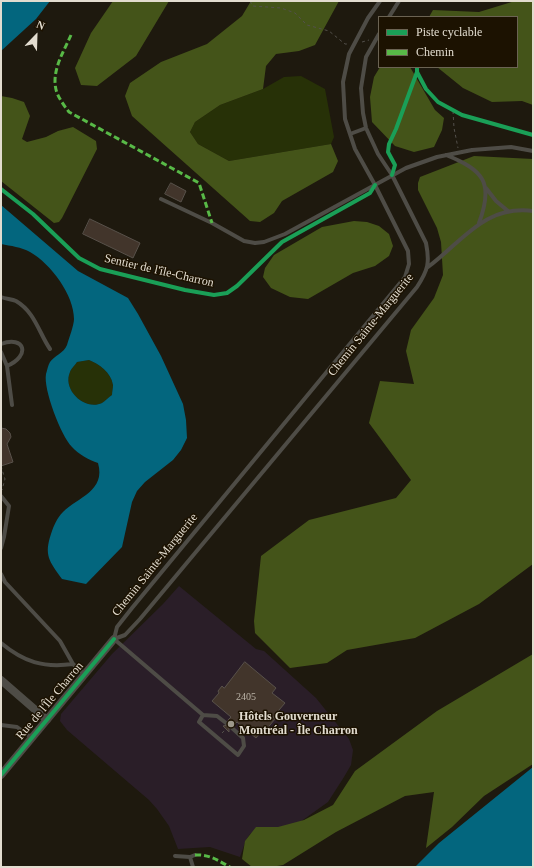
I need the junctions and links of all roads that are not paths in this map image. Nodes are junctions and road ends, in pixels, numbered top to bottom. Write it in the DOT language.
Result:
graph roads {
  1 [pos="380,1"];
  2 [pos="399,1"];
  3 [pos="390,16"];
  4 [pos="378,36"];
  5 [pos="366,128"];
  6 [pos="350,134"];
  7 [pos="533,151"];
  8 [pos="446,155"];
  9 [pos="392,175"];
  10 [pos="375,185"];
  11 [pos="486,188"];
  12 [pos="161,199"];
  13 [pos="508,211"];
  14 [pos="533,211"];
  15 [pos="479,224"];
  16 [pos="428,267"];
  17 [pos="1,297"];
  18 [pos="1,344"];
  19 [pos="50,349"];
  20 [pos="1,352"];
  21 [pos="7,366"];
  22 [pos="12,405"];
  23 [pos="1,495"];
  24 [pos="1,548"];
  25 [pos="1,574"];
  26 [pos="114,639"];
  27 [pos="1,643"];
  28 [pos="73,664"];
  29 [pos="85,674"];
  30 [pos="1,680"];
  31 [pos="203,715"];
  32 [pos="47,720"];
  33 [pos="226,722"];
  34 [pos="1,725"];
  35 [pos="232,728"];
  36 [pos="32,738"];
  37 [pos="1,775"];
  38 [pos="195,855"];
  39 [pos="175,856"];
  40 [pos="190,857"];
  41 [pos="193,867"];
  1 -- 6 [label="lane, Chemin Sainte-Marguerite"];
  2 -- 3 [label="lane"];
  4 -- 5 [label="lane, Chemin Sainte-Marguerite"];
  5 -- 6 [label="lane"];
  5 -- 9 [label="lane, Chemin Sainte-Marguerite"];
  6 -- 10 [label="lane, Chemin Sainte-Marguerite"];
  7 -- 8 [label="lane"];
  8 -- 9 [label="lane"];
  8 -- 11 [label="lane"];
  9 -- 10 [label="lane"];
  9 -- 16 [label="lane, Chemin Sainte-Marguerite"];
  10 -- 12 [label="lane"];
  10 -- 26 [label="lane, Chemin Sainte-Marguerite"];
  11 -- 13 [label="lane"];
  11 -- 15 [label="lane"];
  13 -- 14 [label="lane"];
  13 -- 15 [label="lane"];
  15 -- 16 [label="lane"];
  16 -- 26 [label="lane, Chemin Sainte-Marguerite"];
  17 -- 19 [label="lane"];
  18 -- 21 [label="lane"];
  20 -- 21 [label="lane"];
  21 -- 22 [label="lane"];
  23 -- 24 [label="lane"];
  25 -- 28 [label="lane"];
  26 -- 29 [label="street, Rue de l'Île Charron"];
  26 -- 31 [label="lane"];
  27 -- 28 [label="lane"];
  28 -- 29 [label="lane"];
  29 -- 32 [label="street, Rue de l'Île Charron"];
  30 -- 32 [label="street"];
  31 -- 33 [label="lane"];
  31 -- 35 [label="lane"];
  32 -- 36 [label="street, Rue de l'Île Charron"];
  34 -- 36 [label="lane"];
  36 -- 37 [label="street, Rue de l'Île Charron"];
  38 -- 40 [label="lane"];
  39 -- 40 [label="lane"];
  40 -- 41 [label="lane"];
}
